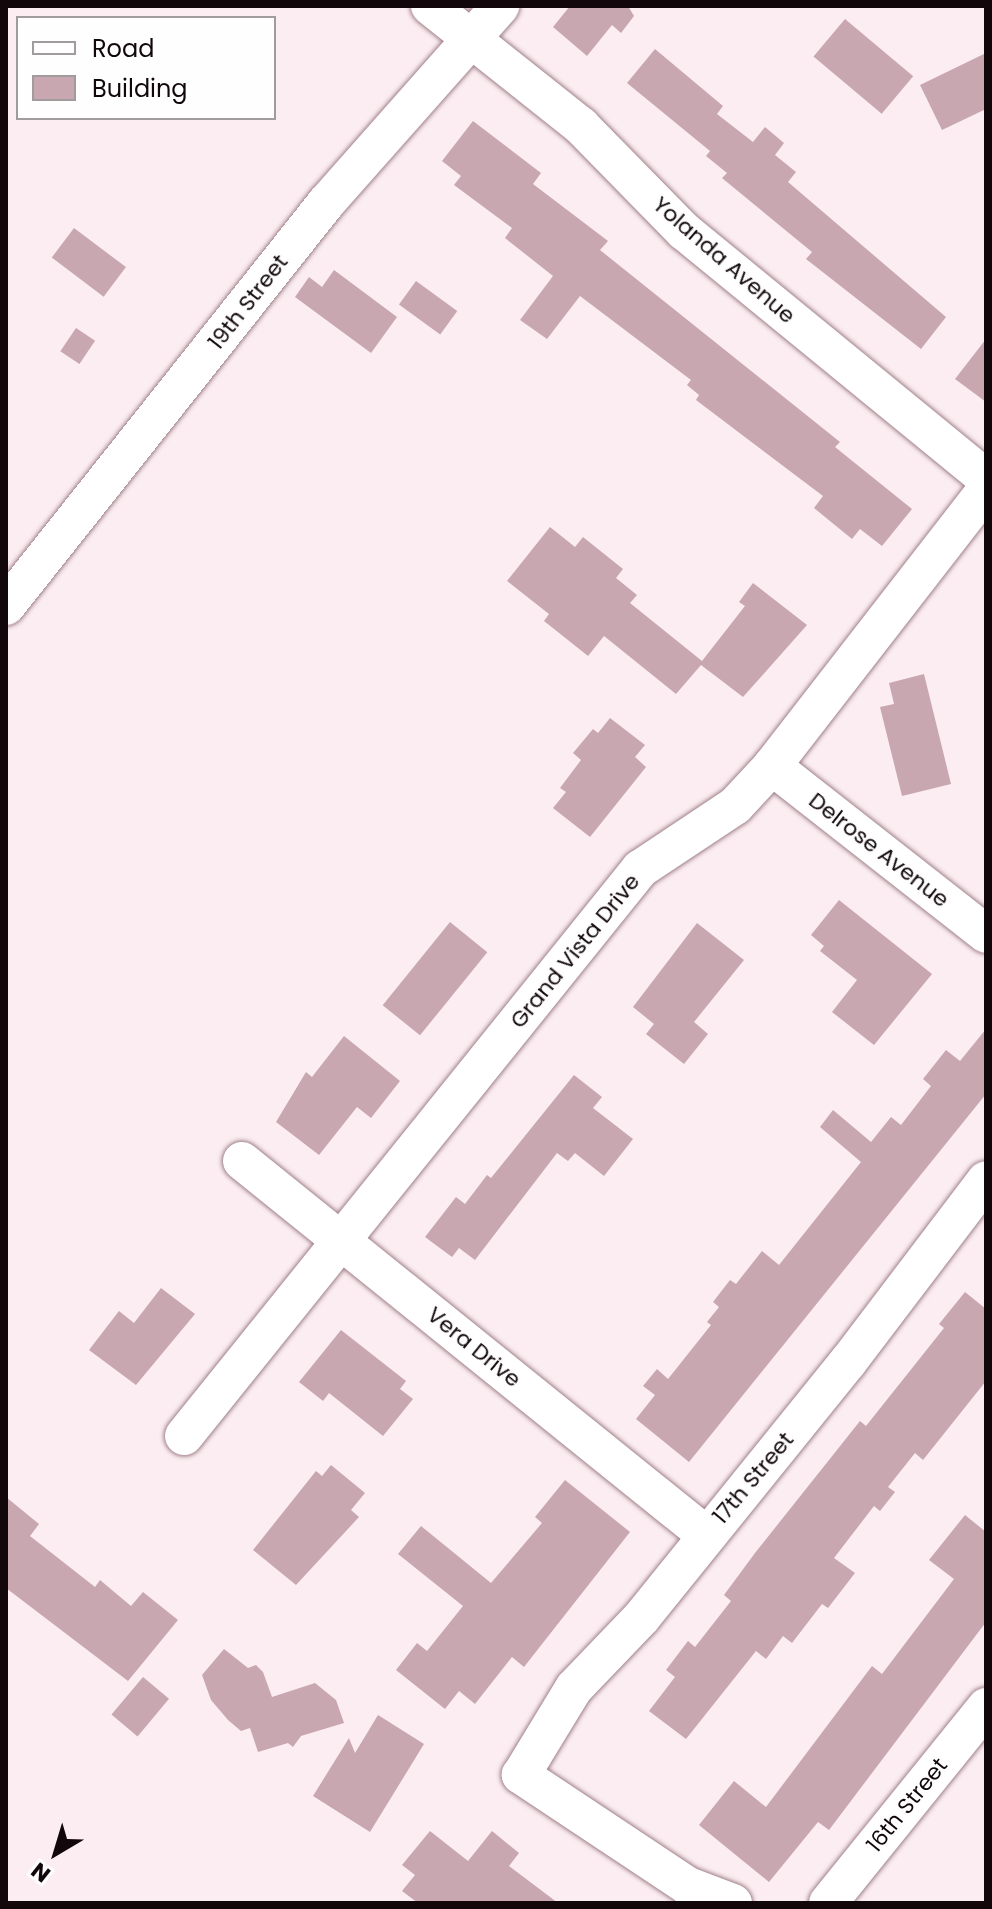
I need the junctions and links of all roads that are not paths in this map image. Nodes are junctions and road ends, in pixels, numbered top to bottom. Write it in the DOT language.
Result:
graph roads {
  1 [pos="430,6"];
  2 [pos="500,6"];
  3 [pos="474,40"];
  4 [pos="986,478"];
  5 [pos="986,490"];
  6 [pos="6,606"];
  7 [pos="772,766"];
  8 [pos="986,934"];
  9 [pos="242,1161"];
  10 [pos="986,1180"];
  11 [pos="341,1240"];
  12 [pos="184,1436"];
  13 [pos="706,1535"];
  14 [pos="986,1707"];
  15 [pos="733,1903"];
  16 [pos="828,1903"];
  1 -- 3 [label="street, Yolanda Avenue"];
  2 -- 3 [label="street, 19th Street"];
  3 -- 4 [label="street, Yolanda Avenue"];
  3 -- 6 [label="street, 19th Street"];
  5 -- 7 [label="street, Grand Vista Drive"];
  7 -- 8 [label="street, Delrose Avenue"];
  7 -- 11 [label="street, Grand Vista Drive"];
  9 -- 11 [label="street, Vera Drive"];
  10 -- 13 [label="street, 17th Street"];
  11 -- 12 [label="street, Grand Vista Drive"];
  11 -- 13 [label="street, Vera Drive"];
  13 -- 15 [label="street, 17th Street"];
  14 -- 16 [label="street, 16th Street"];
}
